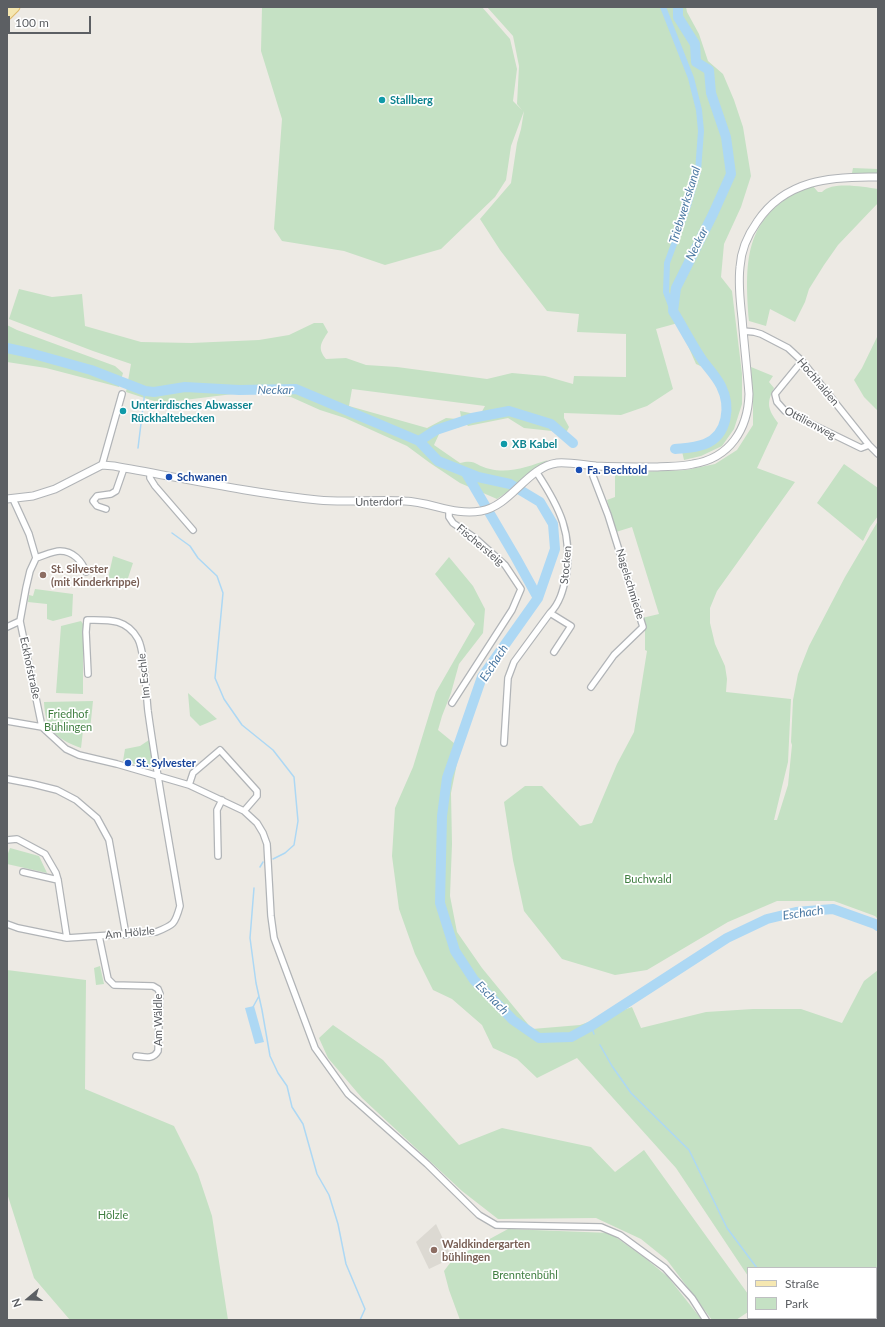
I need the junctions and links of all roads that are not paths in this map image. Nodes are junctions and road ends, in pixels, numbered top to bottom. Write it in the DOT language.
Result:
graph roads {
  1 [pos="15,7"];
  2 [pos="7,15"];
  3 [pos="878,177"];
  4 [pos="743,331"];
  5 [pos="802,362"];
  6 [pos="122,394"];
  7 [pos="869,445"];
  8 [pos="878,454"];
  9 [pos="102,465"];
  10 [pos="592,466"];
  11 [pos="124,468"];
  12 [pos="150,473"];
  13 [pos="537,473"];
  14 [pos="10,499"];
  15 [pos="106,509"];
  16 [pos="448,510"];
  17 [pos="193,530"];
  18 [pos="36,558"];
  19 [pos="86,572"];
  20 [pos="550,613"];
  21 [pos="20,621"];
  22 [pos="7,627"];
  23 [pos="554,652"];
  24 [pos="88,674"];
  25 [pos="592,687"];
  26 [pos="452,703"];
  27 [pos="7,721"];
  28 [pos="42,727"];
  29 [pos="504,743"];
  30 [pos="157,776"];
  31 [pos="7,780"];
  32 [pos="189,785"];
  33 [pos="222,800"];
  34 [pos="244,811"];
  35 [pos="7,840"];
  36 [pos="218,856"];
  37 [pos="23,872"];
  38 [pos="58,880"];
  39 [pos="7,924"];
  40 [pos="126,935"];
  41 [pos="99,936"];
  42 [pos="67,938"];
  43 [pos="136,1056"];
  44 [pos="706,1320"];
  1 -- 2 [label="main road"];
  3 -- 4 [label="street, Unterdorf"];
  4 -- 5 [label="street, Hochhalden"];
  4 -- 10 [label="street, Unterdorf"];
  5 -- 7 [label="street, Hochhalden"];
  5 -- 7 [label="street, Ottilienweg"];
  6 -- 9 [label="street"];
  7 -- 8 [label="street, Hochhalden"];
  9 -- 11 [label="street, Unterdorf"];
  9 -- 14 [label="street"];
  10 -- 13 [label="street, Unterdorf"];
  10 -- 25 [label="street, Nagelschmiede"];
  11 -- 12 [label="street, Unterdorf"];
  11 -- 15 [label="street"];
  12 -- 16 [label="street, Unterdorf"];
  12 -- 17 [label="street"];
  13 -- 16 [label="street, Unterdorf"];
  13 -- 20 [label="street, Stocken"];
  14 -- 18 [label="street"];
  16 -- 26 [label="street, Fischersteig"];
  18 -- 19 [label="street"];
  18 -- 21 [label="street, Eckhofstraße"];
  20 -- 23 [label="street"];
  20 -- 29 [label="street, Stocken"];
  21 -- 22 [label="street"];
  21 -- 28 [label="street, Eckhofstraße"];
  24 -- 30 [label="street, Im Eschle"];
  27 -- 28 [label="street"];
  28 -- 30 [label="street"];
  30 -- 32 [label="street"];
  30 -- 40 [label="street, Am Hölzle"];
  31 -- 40 [label="street"];
  32 -- 33 [label="street"];
  32 -- 34 [label="street"];
  33 -- 34 [label="street"];
  33 -- 36 [label="street"];
  34 -- 44 [label="street"];
  35 -- 38 [label="street"];
  37 -- 38 [label="street"];
  38 -- 42 [label="street"];
  39 -- 42 [label="street, Am Hölzle"];
  40 -- 41 [label="street, Am Hölzle"];
  41 -- 42 [label="street, Am Hölzle"];
  41 -- 43 [label="street, Am Wäldle"];
}
